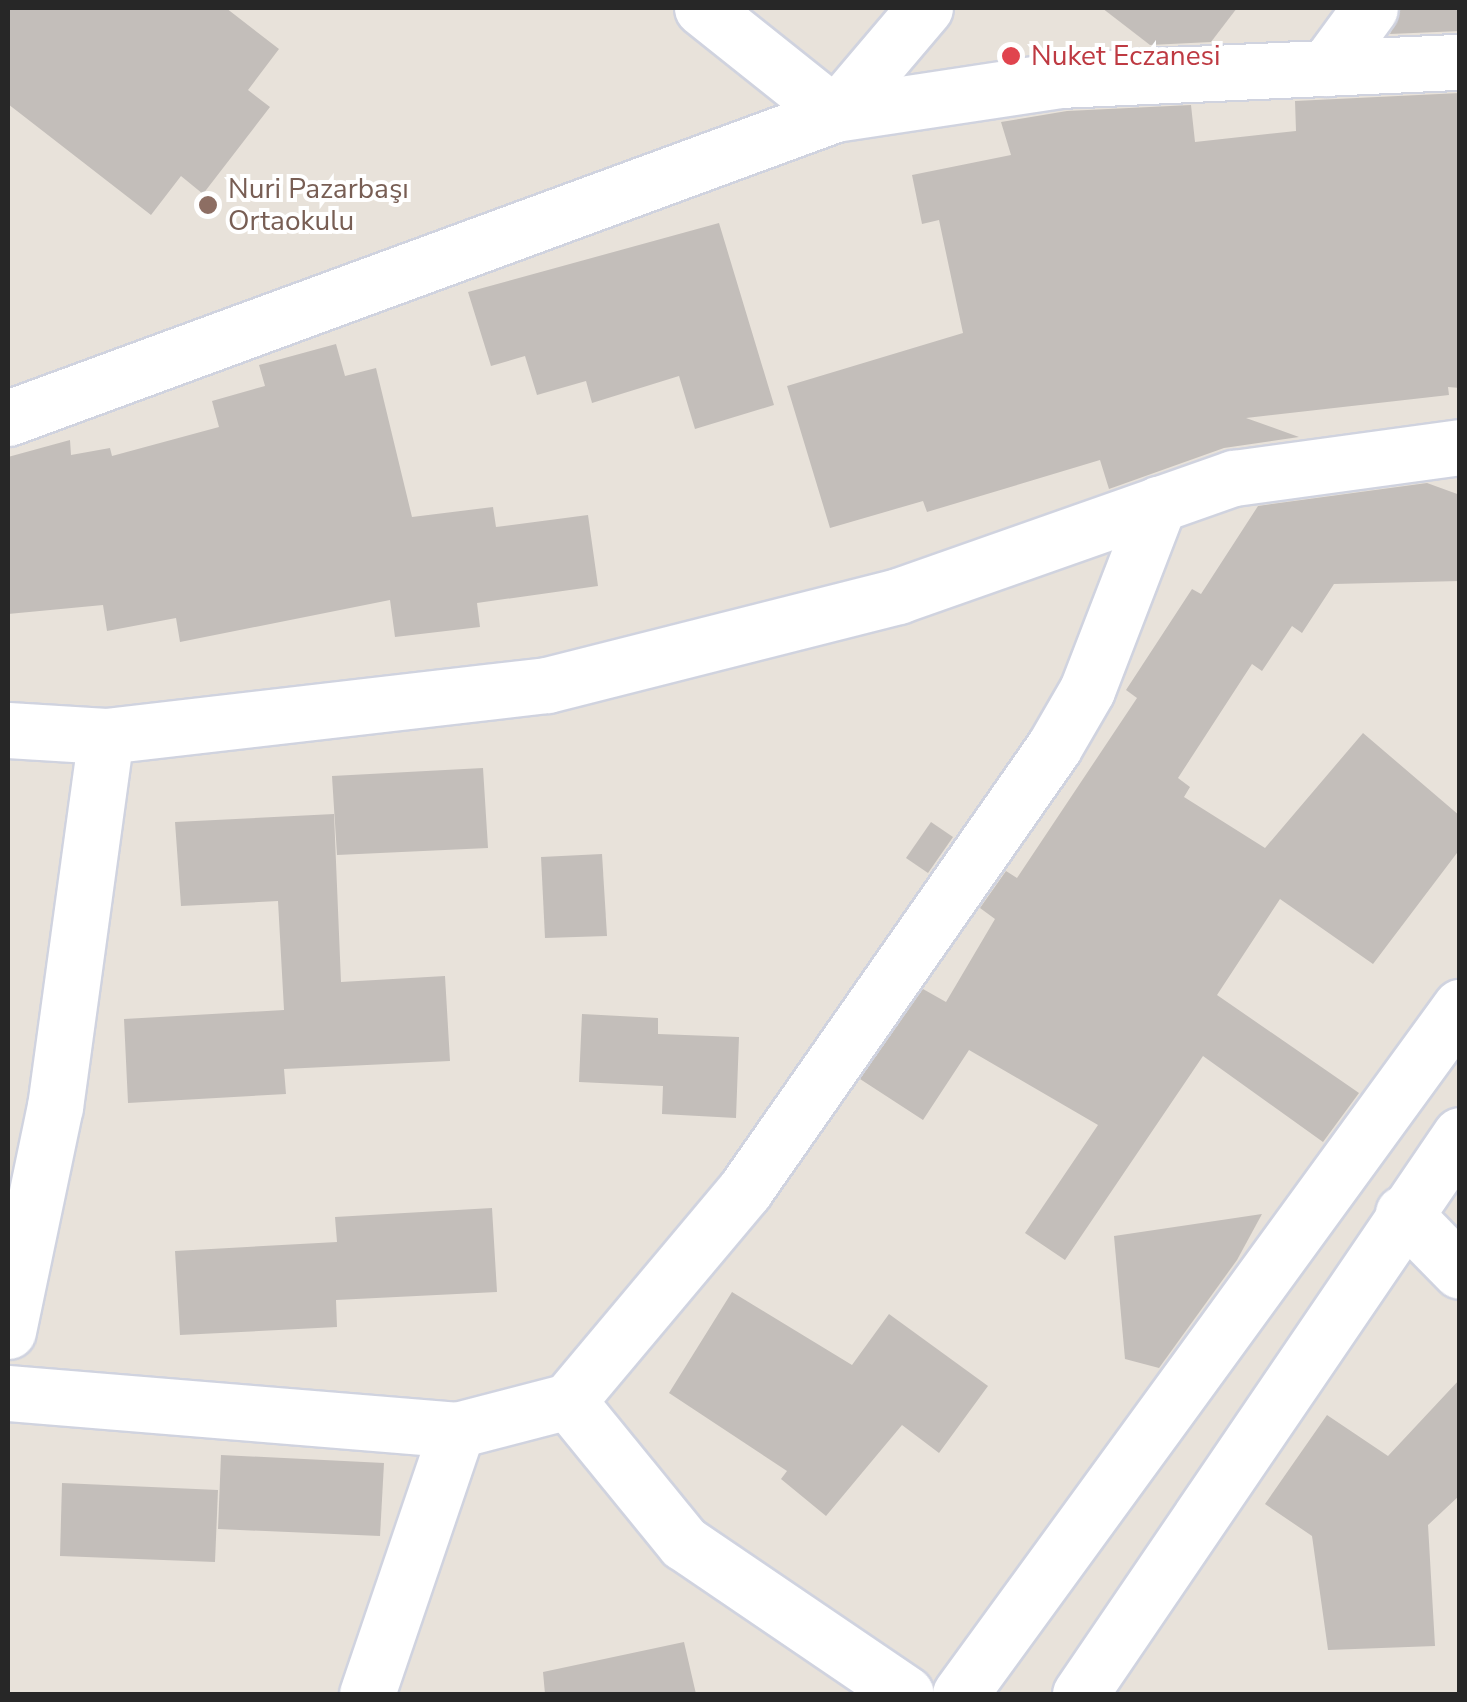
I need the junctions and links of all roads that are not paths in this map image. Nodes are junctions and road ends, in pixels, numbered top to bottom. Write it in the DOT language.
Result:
graph roads {
  1 [pos="702,8"];
  2 [pos="925,8"];
  3 [pos="1370,8"];
  4 [pos="1460,62"];
  5 [pos="1326,68"];
  6 [pos="835,114"];
  7 [pos="8,418"];
  8 [pos="1460,447"];
  9 [pos="1159,503"];
  10 [pos="8,730"];
  11 [pos="106,736"];
  12 [pos="1460,1007"];
  13 [pos="1460,1135"];
  14 [pos="1403,1213"];
  15 [pos="1460,1271"];
  16 [pos="8,1331"];
  17 [pos="8,1393"];
  18 [pos="568,1401"];
  19 [pos="456,1430"];
  20 [pos="1098,1688"];
  21 [pos="367,1694"];
  22 [pos="906,1694"];
  23 [pos="960,1694"];
  1 -- 6 [label="street"];
  2 -- 6 [label="street"];
  3 -- 5 [label="street"];
  4 -- 5 [label="street"];
  5 -- 6 [label="street"];
  6 -- 7 [label="street"];
  8 -- 9 [label="street"];
  9 -- 11 [label="street"];
  9 -- 18 [label="street"];
  10 -- 11 [label="street"];
  11 -- 16 [label="street"];
  12 -- 23 [label="street"];
  13 -- 14 [label="street"];
  14 -- 15 [label="street"];
  14 -- 20 [label="street"];
  17 -- 19 [label="street"];
  18 -- 19 [label="street"];
  18 -- 22 [label="street"];
  19 -- 21 [label="street"];
}
